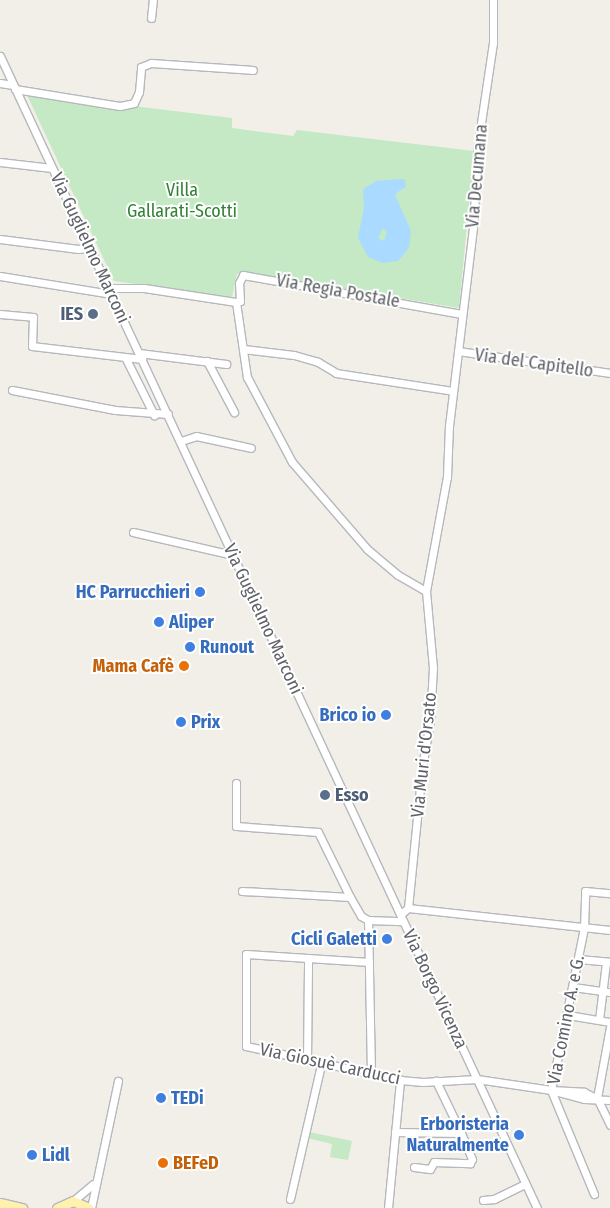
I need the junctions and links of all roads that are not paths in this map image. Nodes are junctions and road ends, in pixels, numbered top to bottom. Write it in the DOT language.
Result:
graph roads {
  1 [pos="153,0"];
  2 [pos="494,0"];
  3 [pos="151,18"];
  4 [pos="0,56"];
  5 [pos="253,70"];
  6 [pos="0,83"];
  7 [pos="14,87"];
  8 [pos="0,162"];
  9 [pos="52,168"];
  10 [pos="0,239"];
  11 [pos="89,248"];
  12 [pos="0,276"];
  13 [pos="110,291"];
  14 [pos="236,302"];
  15 [pos="0,314"];
  16 [pos="462,314"];
  17 [pos="243,349"];
  18 [pos="458,351"];
  19 [pos="141,356"];
  20 [pos="126,359"];
  21 [pos="208,361"];
  22 [pos="226,364"];
  23 [pos="610,373"];
  24 [pos="12,390"];
  25 [pos="452,391"];
  26 [pos="234,412"];
  27 [pos="168,414"];
  28 [pos="154,415"];
  29 [pos="181,441"];
  30 [pos="252,448"];
  31 [pos="133,532"];
  32 [pos="233,554"];
  33 [pos="426,591"];
  34 [pos="334,770"];
  35 [pos="236,783"];
  36 [pos="242,891"];
  37 [pos="610,894"];
  38 [pos="350,897"];
  39 [pos="408,908"];
  40 [pos="402,918"];
  41 [pos="368,920"];
  42 [pos="584,928"];
  43 [pos="610,930"];
  44 [pos="308,958"];
  45 [pos="578,960"];
  46 [pos="369,962"];
  47 [pos="608,962"];
  48 [pos="573,987"];
  49 [pos="606,992"];
  50 [pos="568,1015"];
  51 [pos="600,1020"];
  52 [pos="610,1022"];
  53 [pos="610,1027"];
  54 [pos="308,1061"];
  55 [pos="321,1065"];
  56 [pos="371,1074"];
  57 [pos="477,1079"];
  58 [pos="400,1080"];
  59 [pos="118,1081"];
  60 [pos="436,1081"];
  61 [pos="551,1090"];
  62 [pos="597,1098"];
  63 [pos="610,1100"];
  64 [pos="610,1125"];
  65 [pos="396,1132"];
  66 [pos="461,1133"];
  67 [pos="414,1167"];
  68 [pos="95,1181"];
  69 [pos="525,1184"];
  70 [pos="594,1194"];
  71 [pos="290,1199"];
  72 [pos="483,1200"];
  73 [pos="73,1201"];
  74 [pos="8,1206"];
  75 [pos="57,1207"];
  76 [pos="22,1208"];
  77 [pos="90,1208"];
  78 [pos="388,1208"];
  79 [pos="537,1208"];
  1 -- 3 [label="street"];
  2 -- 16 [label="street, Via Decumana"];
  4 -- 7 [label="street, Via Guglielmo Marconi"];
  5 -- 7 [label="street"];
  6 -- 7 [label="street"];
  7 -- 9 [label="street, Via Guglielmo Marconi"];
  8 -- 9 [label="street"];
  9 -- 11 [label="street, Via Guglielmo Marconi"];
  10 -- 11 [label="street"];
  11 -- 13 [label="street, Via Guglielmo Marconi"];
  12 -- 13 [label="street"];
  13 -- 14 [label="street"];
  13 -- 19 [label="street, Via Guglielmo Marconi"];
  14 -- 16 [label="street, Via Regia Postale"];
  14 -- 17 [label="street, Via Regia Postale"];
  15 -- 20 [label="street"];
  16 -- 18 [label="street, Via Decumana"];
  17 -- 25 [label="street"];
  17 -- 33 [label="street, Via Regia Postale"];
  18 -- 23 [label="street, Via del Capitello"];
  18 -- 25 [label="street, Via Decumana"];
  19 -- 20 [label="street"];
  19 -- 21 [label="street"];
  19 -- 27 [label="street, Via Guglielmo Marconi"];
  20 -- 28 [label="street"];
  21 -- 22 [label="street"];
  21 -- 26 [label="street"];
  24 -- 28 [label="street"];
  25 -- 33 [label="street, Via Muri d'Orsato"];
  27 -- 28 [label="street"];
  27 -- 29 [label="street, Via Guglielmo Marconi"];
  29 -- 30 [label="street"];
  29 -- 32 [label="street, Via Guglielmo Marconi"];
  31 -- 32 [label="street"];
  32 -- 34 [label="street, Via Guglielmo Marconi"];
  33 -- 39 [label="street, Via Muri d'Orsato"];
  34 -- 40 [label="street, Via Borgo Vicenza"];
  35 -- 38 [label="street"];
  36 -- 38 [label="street"];
  37 -- 42 [label="street, Via Comino A. e G."];
  38 -- 41 [label="street"];
  39 -- 40 [label="street"];
  39 -- 42 [label="street"];
  40 -- 41 [label="street"];
  40 -- 57 [label="street, Via Borgo Vicenza"];
  41 -- 46 [label="street"];
  42 -- 43 [label="street"];
  42 -- 45 [label="street, Via Comino A. e G."];
  44 -- 46 [label="street"];
  44 -- 54 [label="street"];
  44 -- 54 [label="street, Via Giosuè Carducci"];
  45 -- 47 [label="street"];
  45 -- 48 [label="street, Via Comino A. e G."];
  46 -- 56 [label="street"];
  47 -- 49 [label="street"];
  48 -- 49 [label="street"];
  48 -- 50 [label="street, Via Comino A. e G."];
  49 -- 51 [label="street"];
  50 -- 51 [label="street"];
  50 -- 61 [label="street, Via Comino A. e G."];
  51 -- 52 [label="street"];
  53 -- 62 [label="street"];
  54 -- 55 [label="street, Via Giosuè Carducci"];
  55 -- 56 [label="street, Via Giosuè Carducci"];
  55 -- 71 [label="street"];
  56 -- 58 [label="street, Via Giosuè Carducci"];
  57 -- 60 [label="street, Via Giosuè Carducci"];
  57 -- 61 [label="street, Via Giosuè Carducci"];
  57 -- 69 [label="street, Via Borgo Vicenza"];
  58 -- 60 [label="street, Via Giosuè Carducci"];
  58 -- 65 [label="street"];
  59 -- 68 [label="street"];
  60 -- 66 [label="street"];
  61 -- 62 [label="street, Via Giosuè Carducci"];
  61 -- 70 [label="street, Via Comino A. e G."];
  62 -- 63 [label="street, Via Giosuè Carducci"];
  62 -- 64 [label="street"];
  65 -- 66 [label="street"];
  65 -- 78 [label="street"];
  66 -- 67 [label="street"];
  68 -- 73 [label="street"];
  68 -- 77 [label="street"];
  69 -- 72 [label="street"];
  69 -- 79 [label="street, Via Borgo Vicenza"];
  73 -- 75 [label="main road"];
  73 -- 77 [label="main road"];
  74 -- 76 [label="main road"];
}
